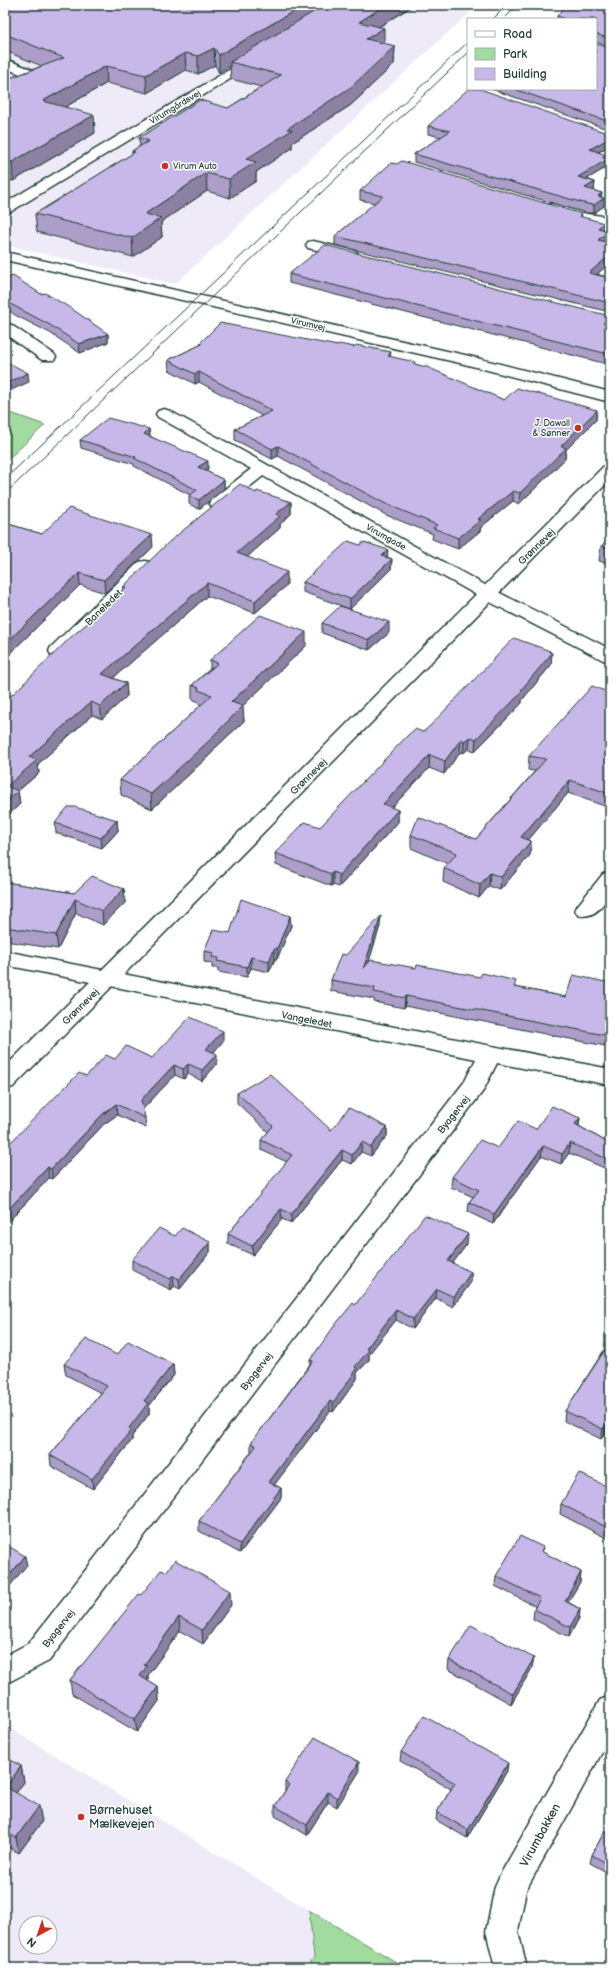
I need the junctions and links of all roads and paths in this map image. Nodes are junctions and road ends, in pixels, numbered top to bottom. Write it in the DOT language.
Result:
graph roads {
  1 [pos="264,53"];
  2 [pos="5,63"];
  3 [pos="28,73"];
  4 [pos="540,204"];
  5 [pos="5,209"];
  6 [pos="610,221"];
  7 [pos="313,245"];
  8 [pos="5,256"];
  9 [pos="367,258"];
  10 [pos="5,328"];
  11 [pos="19,356"];
  12 [pos="610,397"];
  13 [pos="164,414"];
  14 [pos="260,469"];
  15 [pos="610,470"];
  16 [pos="208,511"];
  17 [pos="157,554"];
  18 [pos="488,594"];
  19 [pos="610,656"];
  20 [pos="46,663"];
  21 [pos="610,879"];
  22 [pos="586,910"];
  23 [pos="5,958"];
  24 [pos="106,979"];
  25 [pos="489,1055"];
  26 [pos="610,1078"];
  27 [pos="5,1081"];
  28 [pos="5,1671"];
  29 [pos="610,1710"];
  30 [pos="511,1968"];
  1 -- 5 [label="street, Virumgårdsvej"];
  2 -- 3 [label="street"];
  4 -- 6 [label="street"];
  7 -- 9 [label="street"];
  8 -- 12 [label="street, Virumvej"];
  10 -- 11 [label="street"];
  13 -- 14 [label="street, Virumgade"];
  14 -- 16 [label="street"];
  14 -- 18 [label="street, Virumgade"];
  15 -- 18 [label="street, Grønnevej"];
  17 -- 20 [label="street, Baneledet"];
  18 -- 19 [label="street, Virumgade"];
  18 -- 24 [label="street, Grønnevej"];
  21 -- 22 [label="street"];
  23 -- 24 [label="street, Vangeledet"];
  24 -- 25 [label="street, Vangeledet"];
  24 -- 27 [label="street, Grønnevej"];
  25 -- 26 [label="street, Vangeledet"];
  25 -- 28 [label="street, Byagervej"];
  29 -- 30 [label="street, Virumbakken"];
}
